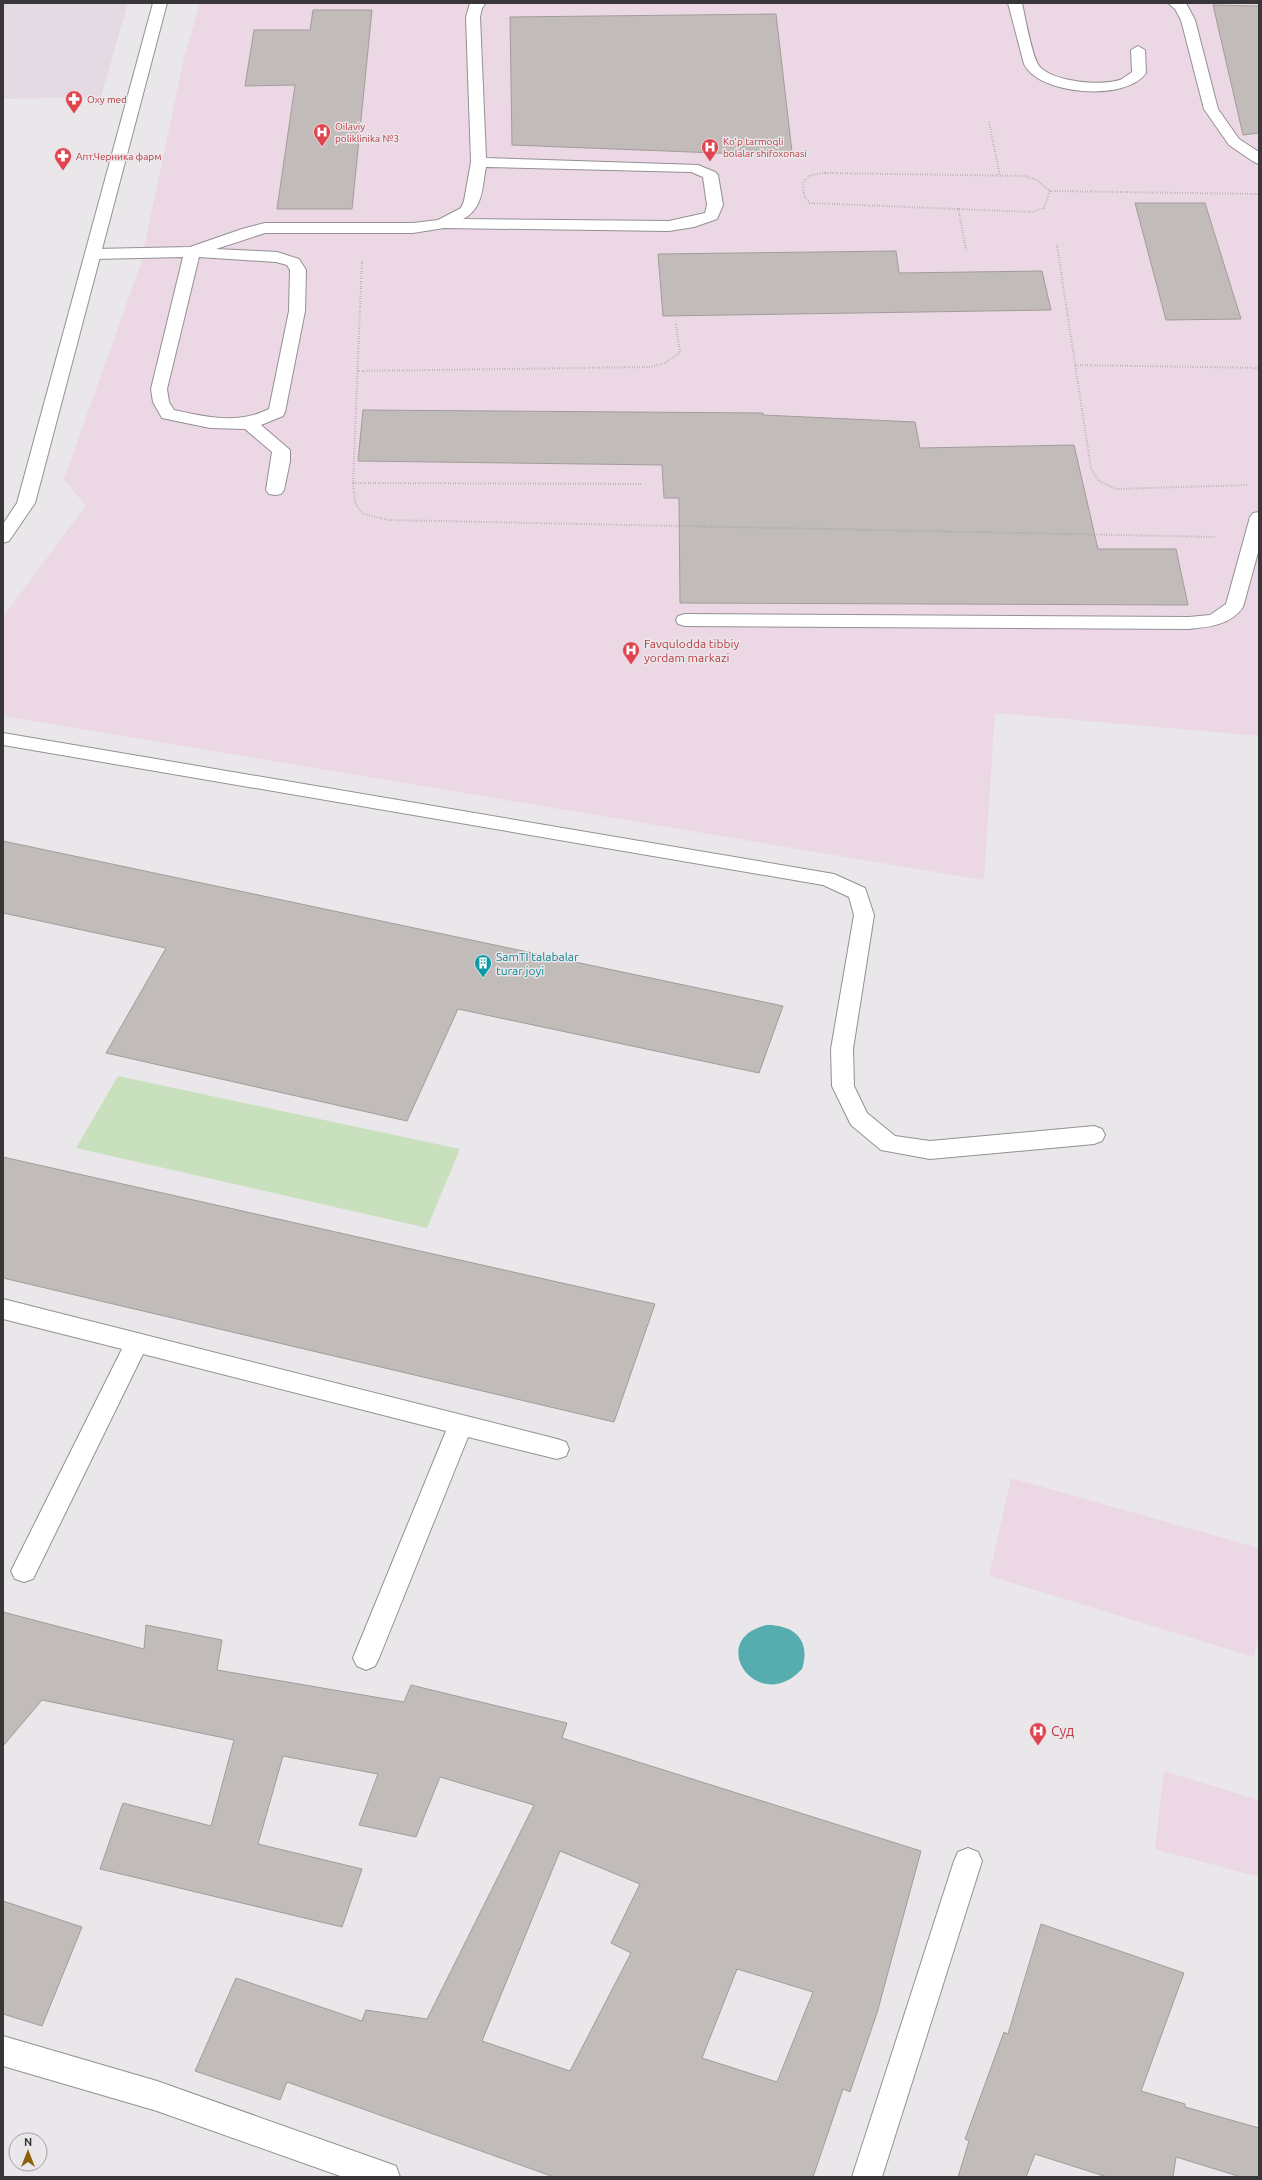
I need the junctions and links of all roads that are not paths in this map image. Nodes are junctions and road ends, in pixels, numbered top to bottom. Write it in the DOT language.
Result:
graph roads {
  1 [pos="160,3"];
  2 [pos="479,3"];
  3 [pos="1015,3"];
  4 [pos="1175,3"];
  5 [pos="1138,50"];
  6 [pos="1259,159"];
  7 [pos="479,162"];
  8 [pos="442,224"];
  9 [pos="192,252"];
  10 [pos="94,254"];
  11 [pos="251,425"];
  12 [pos="275,490"];
  13 [pos="1259,517"];
  14 [pos="3,537"];
  15 [pos="685,620"];
  16 [pos="3,739"];
  17 [pos="1094,1135"];
  18 [pos="3,1309"];
  19 [pos="137,1343"];
  20 [pos="461,1424"];
  21 [pos="557,1449"];
  22 [pos="24,1571"];
  23 [pos="366,1658"];
  24 [pos="968,1861"];
  25 [pos="3,2051"];
  26 [pos="385,2177"];
  27 [pos="868,2177"];
  1 -- 10 [label="street"];
  2 -- 7 [label="street"];
  3 -- 5 [label="street"];
  4 -- 6 [label="street"];
  7 -- 8 [label="street"];
  7 -- 8 [label="street"];
  8 -- 9 [label="street"];
  9 -- 10 [label="street"];
  9 -- 11 [label="street"];
  9 -- 11 [label="street"];
  10 -- 14 [label="street"];
  11 -- 12 [label="street"];
  13 -- 15 [label="street"];
  16 -- 17 [label="street"];
  18 -- 19 [label="street"];
  19 -- 20 [label="street"];
  19 -- 22 [label="street"];
  20 -- 21 [label="street"];
  20 -- 23 [label="street"];
  24 -- 27 [label="street"];
  25 -- 26 [label="street"];
}
